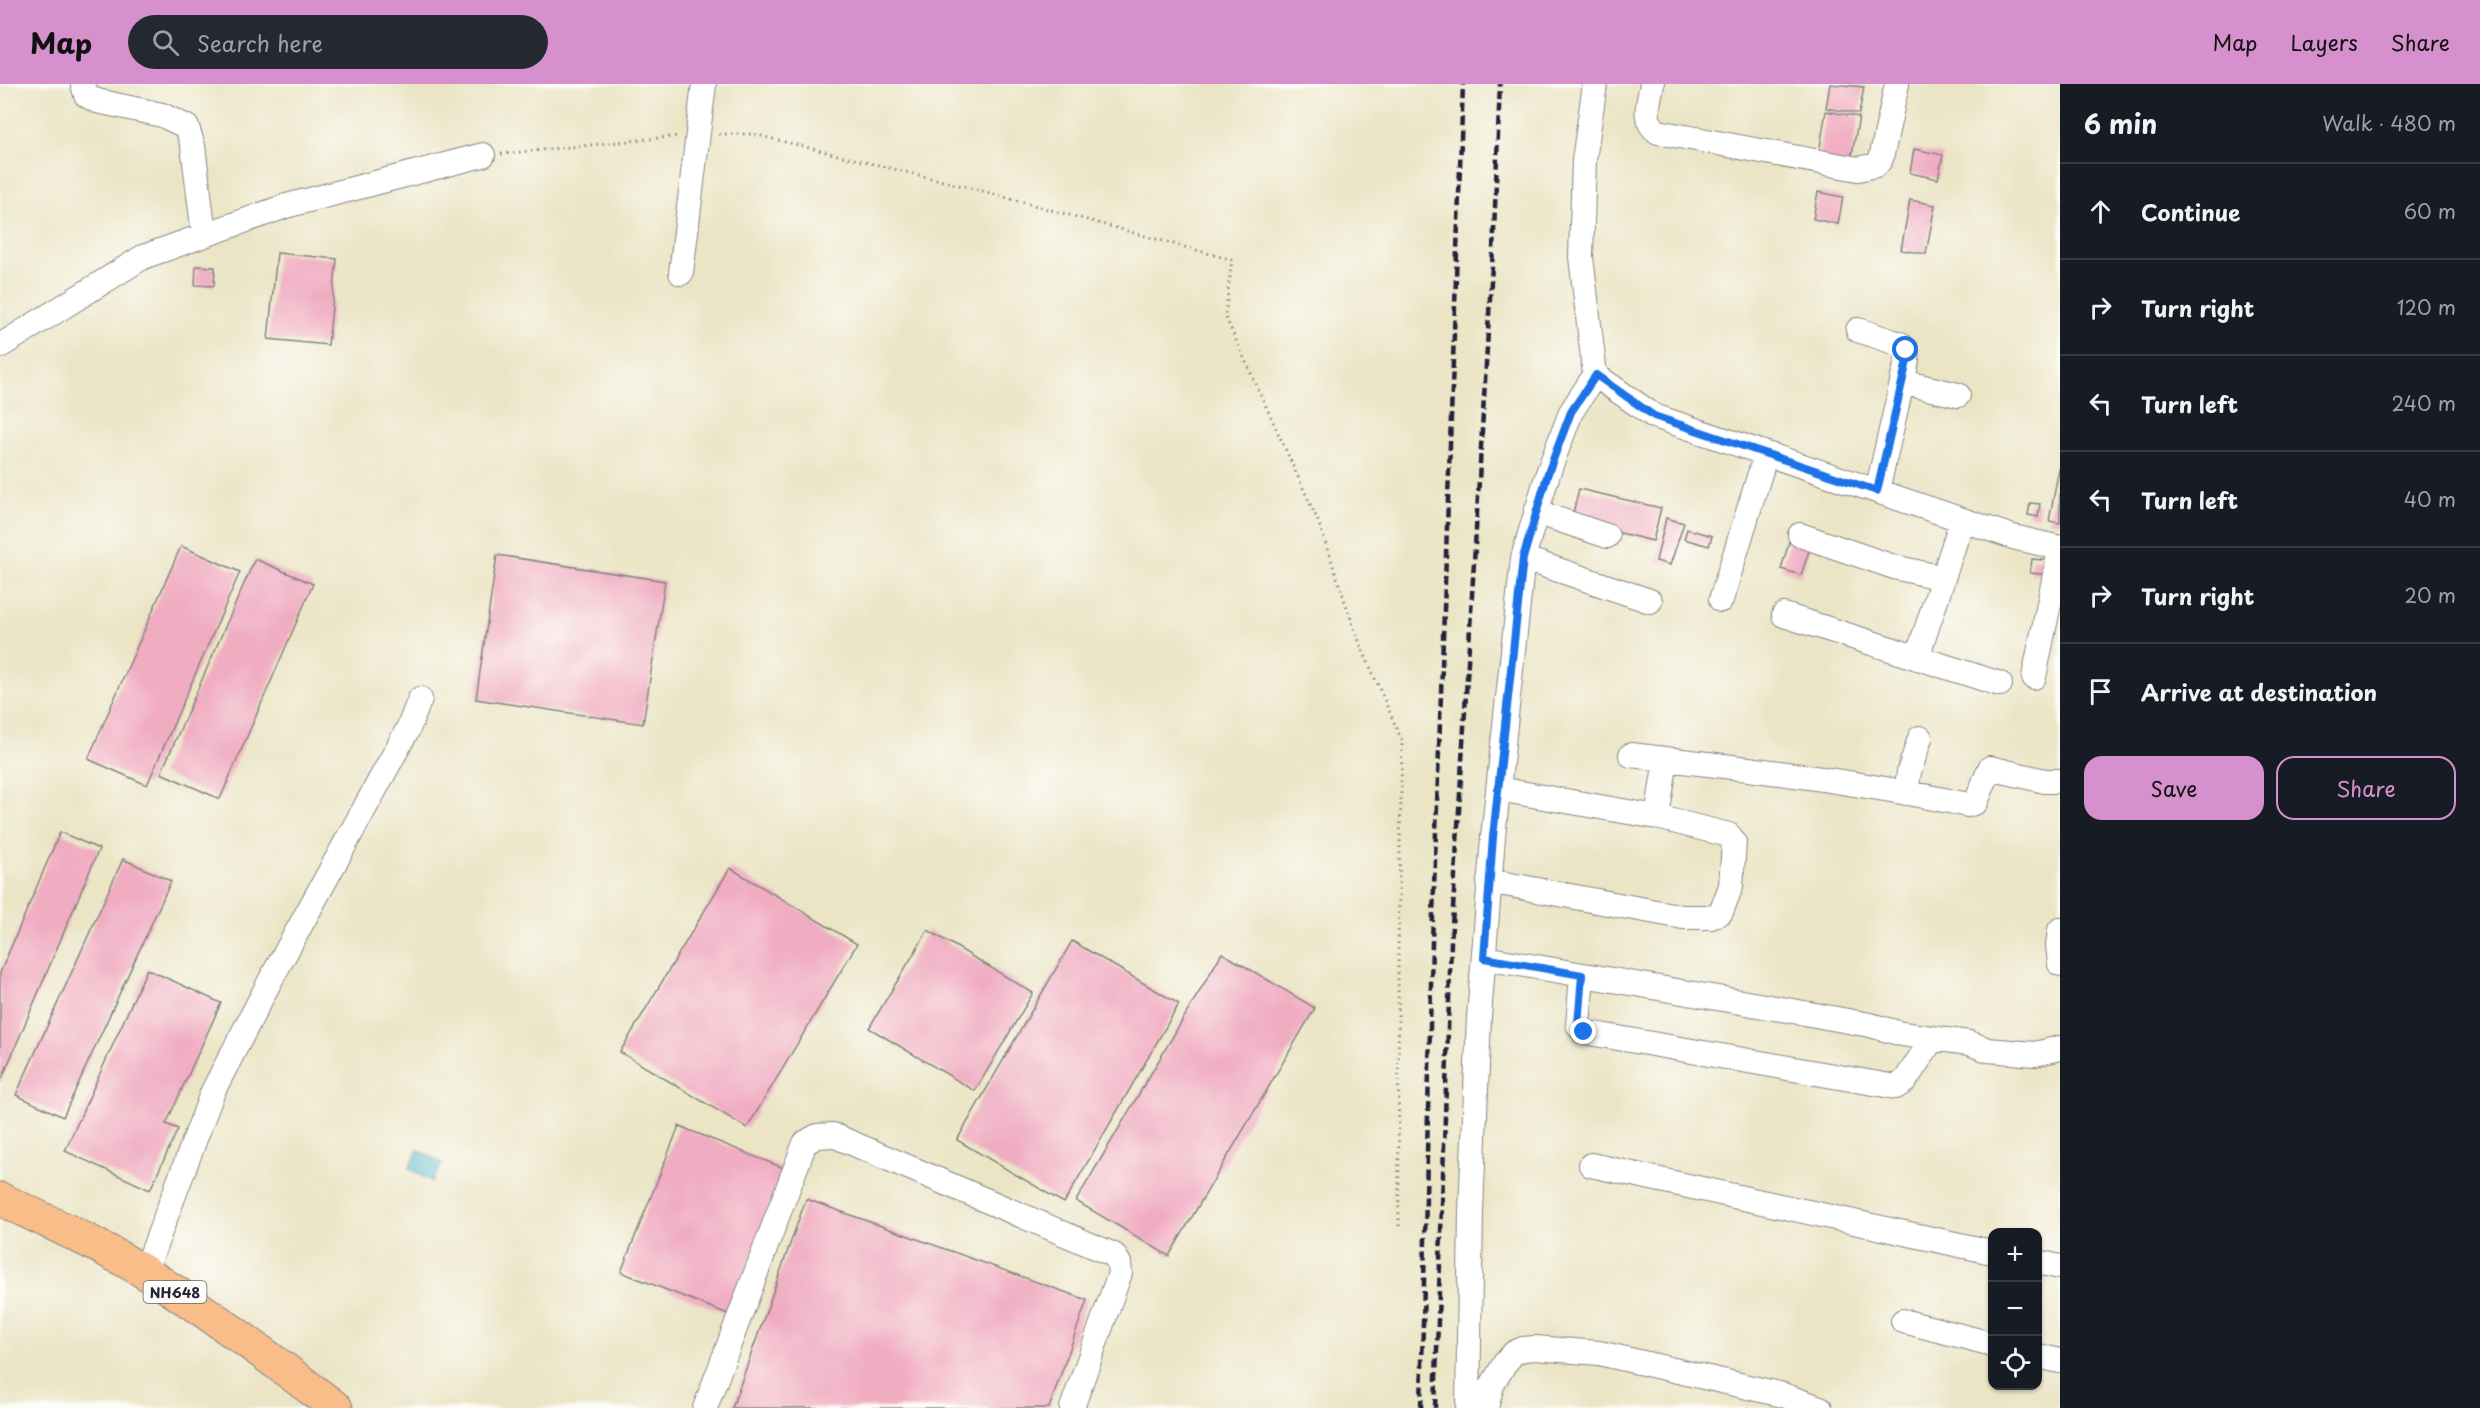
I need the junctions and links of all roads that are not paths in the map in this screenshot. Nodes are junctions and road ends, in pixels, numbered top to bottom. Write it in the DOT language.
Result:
graph roads {
  1 [pos="83,84"];
  2 [pos="704,84"];
  3 [pos="1595,84"];
  4 [pos="1652,84"];
  5 [pos="1897,84"];
  6 [pos="483,156"];
  7 [pos="204,235"];
  8 [pos="681,273"];
  9 [pos="1858,330"];
  10 [pos="0,346"];
  11 [pos="1596,375"];
  12 [pos="1902,382"];
  13 [pos="1958,395"];
  14 [pos="1766,454"];
  15 [pos="1877,491"];
  16 [pos="1536,512"];
  17 [pos="1962,519"];
  18 [pos="1800,535"];
  19 [pos="1607,536"];
  20 [pos="2060,549"];
  21 [pos="1523,558"];
  22 [pos="1943,578"];
  23 [pos="1721,600"];
  24 [pos="1650,601"];
  25 [pos="1784,615"];
  26 [pos="1917,658"];
  27 [pos="2034,677"];
  28 [pos="2000,684"];
  29 [pos="420,699"];
  30 [pos="1920,738"];
  31 [pos="1631,755"];
  32 [pos="1666,759"];
  33 [pos="2060,781"];
  34 [pos="1498,789"];
  35 [pos="1906,793"];
  36 [pos="1657,817"];
  37 [pos="1489,881"];
  38 [pos="2060,930"];
  39 [pos="1484,958"];
  40 [pos="2060,964"];
  41 [pos="1582,975"];
  42 [pos="1933,1038"];
  43 [pos="2060,1048"];
  44 [pos="1591,1165"];
  45 [pos="0,1199"];
  46 [pos="1988,1251"];
  47 [pos="2042,1263"];
  48 [pos="2060,1267"];
  49 [pos="145,1272"];
  50 [pos="1903,1321"];
  51 [pos="1988,1343"];
  52 [pos="2042,1357"];
  53 [pos="2060,1361"];
  54 [pos="336,1408"];
  55 [pos="705,1408"];
  56 [pos="1072,1408"];
  57 [pos="1468,1408"];
  58 [pos="1486,1408"];
  59 [pos="1820,1408"];
  1 -- 7 [label="street"];
  2 -- 8 [label="street"];
  3 -- 11 [label="street"];
  4 -- 5 [label="street"];
  6 -- 7 [label="street"];
  7 -- 10 [label="street"];
  9 -- 12 [label="street"];
  11 -- 14 [label="street"];
  11 -- 16 [label="street"];
  12 -- 13 [label="street"];
  12 -- 15 [label="street"];
  14 -- 15 [label="street"];
  14 -- 23 [label="street"];
  15 -- 17 [label="street"];
  16 -- 19 [label="street"];
  16 -- 21 [label="street"];
  17 -- 20 [label="street"];
  17 -- 22 [label="street"];
  18 -- 22 [label="street"];
  20 -- 27 [label="street"];
  21 -- 24 [label="street"];
  21 -- 34 [label="street"];
  22 -- 26 [label="street"];
  25 -- 26 [label="street"];
  26 -- 28 [label="street"];
  29 -- 49 [label="street"];
  30 -- 35 [label="street"];
  31 -- 32 [label="street"];
  32 -- 35 [label="street"];
  32 -- 36 [label="street"];
  33 -- 35 [label="street"];
  34 -- 36 [label="street"];
  34 -- 37 [label="street"];
  36 -- 37 [label="street"];
  37 -- 39 [label="street"];
  38 -- 40 [label="street"];
  39 -- 41 [label="street"];
  39 -- 57 [label="street"];
  41 -- 42 [label="street"];
  41 -- 42 [label="street"];
  42 -- 43 [label="street"];
  44 -- 46 [label="street"];
  45 -- 49 [label="highway, NH648"];
  47 -- 48 [label="street"];
  49 -- 54 [label="highway, NH648"];
  50 -- 51 [label="street"];
  52 -- 53 [label="street"];
  55 -- 56 [label="street"];
  58 -- 59 [label="street"];
}
